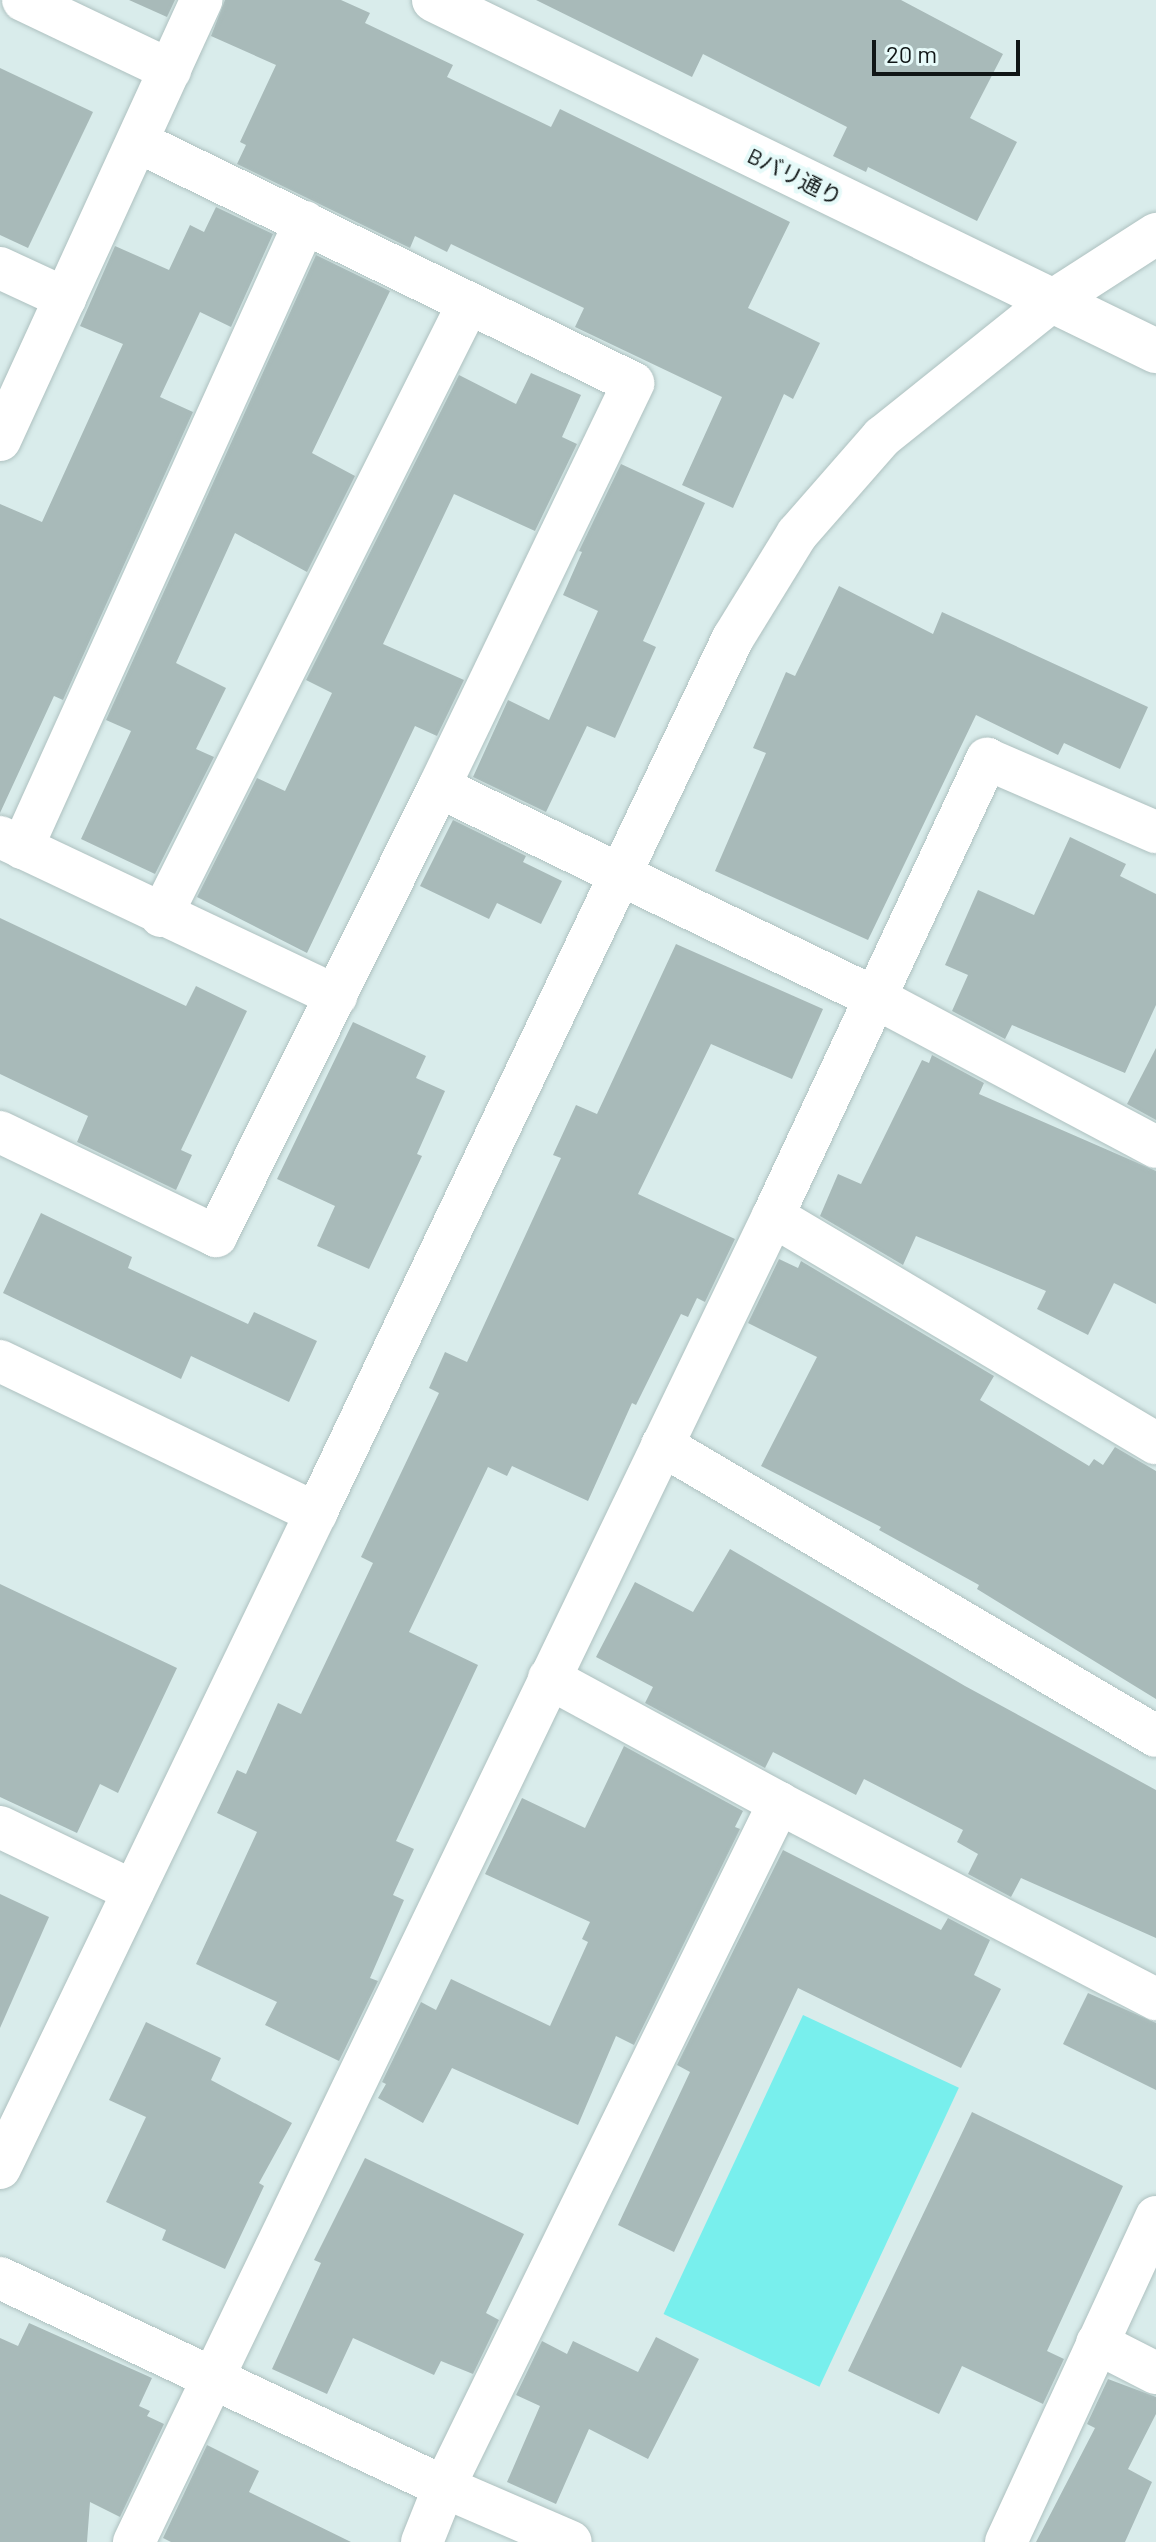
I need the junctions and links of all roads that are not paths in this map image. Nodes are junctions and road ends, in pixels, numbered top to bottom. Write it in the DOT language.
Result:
graph roads {
  1 [pos="23,0"];
  2 [pos="201,0"];
  3 [pos="435,0"];
  4 [pos="170,70"];
  5 [pos="138,142"];
  6 [pos="305,222"];
  7 [pos="1156,234"];
  8 [pos="0,268"];
  9 [pos="65,298"];
  10 [pos="1052,301"];
  11 [pos="468,304"];
  12 [pos="1156,351"];
  13 [pos="0,440"];
  14 [pos="439,787"];
  15 [pos="1156,832"];
  16 [pos="11,842"];
  17 [pos="622,873"];
  18 [pos="161,916"];
  19 [pos="336,996"];
  20 [pos="876,998"];
  21 [pos="0,1132"];
  22 [pos="1156,1147"];
  23 [pos="773,1216"];
  24 [pos="0,1361"];
  25 [pos="1156,1443"];
  26 [pos="662,1445"];
  27 [pos="316,1513"];
  28 [pos="549,1678"];
  29 [pos="1156,1736"];
  30 [pos="779,1803"];
  31 [pos="0,1827"];
  32 [pos="133,1891"];
  33 [pos="1156,1999"];
  34 [pos="0,2168"];
  35 [pos="1156,2217"];
  36 [pos="0,2278"];
  37 [pos="1097,2343"];
  38 [pos="1156,2373"];
  39 [pos="211,2378"];
  40 [pos="444,2487"];
  41 [pos="134,2542"];
  42 [pos="422,2542"];
  43 [pos="571,2542"];
  44 [pos="1006,2542"];
  1 -- 4 [label="street"];
  2 -- 4 [label="street"];
  3 -- 10 [label="street, Bバリ通り"];
  4 -- 5 [label="street"];
  5 -- 6 [label="street"];
  5 -- 9 [label="street"];
  6 -- 11 [label="street"];
  6 -- 16 [label="street"];
  7 -- 10 [label="street"];
  8 -- 9 [label="street"];
  9 -- 13 [label="street"];
  10 -- 12 [label="street, Bバリ通り"];
  10 -- 17 [label="street"];
  11 -- 14 [label="street"];
  11 -- 18 [label="street"];
  14 -- 17 [label="street"];
  14 -- 19 [label="street"];
  15 -- 20 [label="street"];
  16 -- 18 [label="street"];
  17 -- 20 [label="street"];
  17 -- 27 [label="street"];
  18 -- 19 [label="street"];
  19 -- 21 [label="street"];
  20 -- 22 [label="street"];
  20 -- 23 [label="street"];
  23 -- 25 [label="street"];
  23 -- 26 [label="street"];
  24 -- 27 [label="street"];
  26 -- 28 [label="street"];
  26 -- 29 [label="street"];
  27 -- 32 [label="street"];
  28 -- 30 [label="street"];
  28 -- 39 [label="street"];
  30 -- 33 [label="street"];
  30 -- 40 [label="street"];
  31 -- 32 [label="street"];
  32 -- 34 [label="street"];
  35 -- 37 [label="street"];
  36 -- 39 [label="street"];
  37 -- 38 [label="street"];
  37 -- 44 [label="street"];
  39 -- 40 [label="street"];
  39 -- 41 [label="street"];
  40 -- 42 [label="street"];
  40 -- 43 [label="street"];
}
